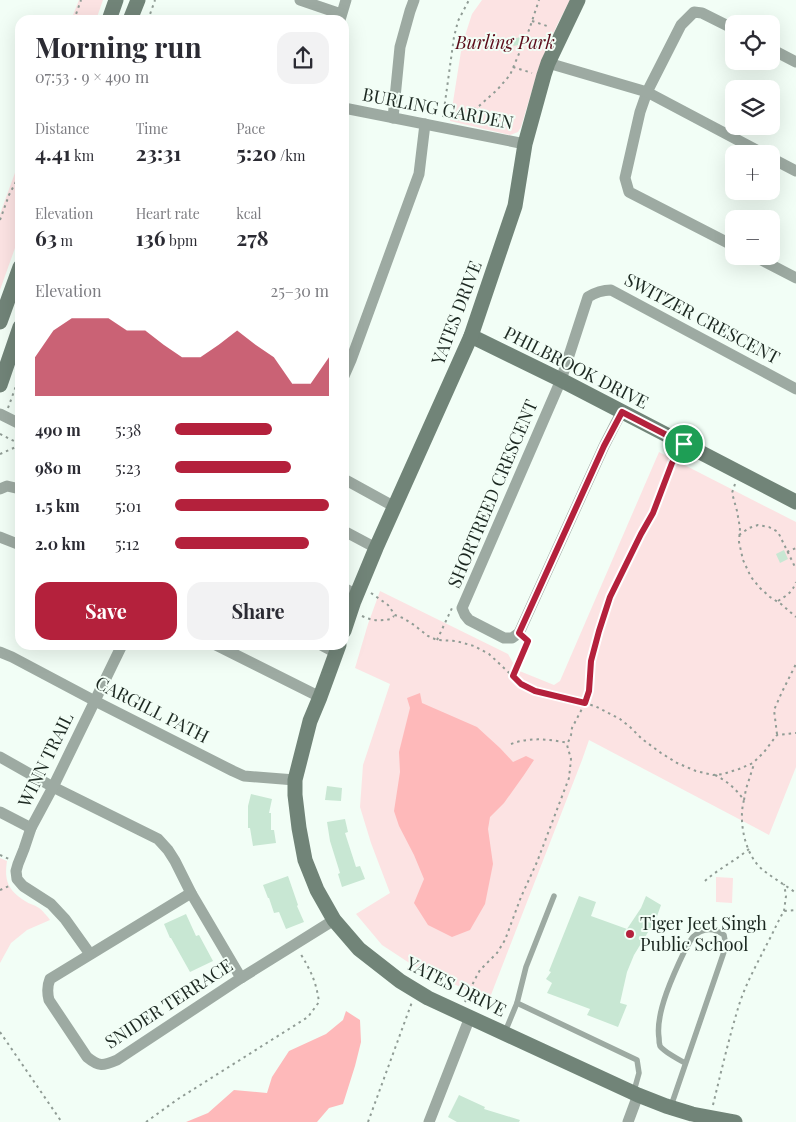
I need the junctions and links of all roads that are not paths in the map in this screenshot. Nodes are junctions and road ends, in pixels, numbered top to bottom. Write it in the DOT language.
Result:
graph roads {
  1 [pos="116,0"];
  2 [pos="138,0"];
  3 [pos="300,0"];
  4 [pos="346,0"];
  5 [pos="414,0"];
  6 [pos="578,0"];
  7 [pos="111,15"];
  8 [pos="132,15"];
  9 [pos="336,15"];
  10 [pos="342,15"];
  11 [pos="725,24"];
  12 [pos="780,54"];
  13 [pos="796,62"];
  14 [pos="546,69"];
  15 [pos="647,92"];
  16 [pos="349,109"];
  17 [pos="393,118"];
  18 [pos="425,124"];
  19 [pos="525,144"];
  20 [pos="747,145"];
  21 [pos="780,163"];
  22 [pos="796,171"];
  23 [pos="725,241"];
  24 [pos="771,265"];
  25 [pos="796,278"];
  26 [pos="15,281"];
  27 [pos="0,322"];
  28 [pos="471,336"];
  29 [pos="15,342"];
  30 [pos="349,366"];
  31 [pos="561,380"];
  32 [pos="0,385"];
  33 [pos="796,389"];
  34 [pos="622,412"];
  35 [pos="2,415"];
  36 [pos="15,422"];
  37 [pos="349,482"];
  38 [pos="15,488"];
  39 [pos="0,489"];
  40 [pos="796,502"];
  41 [pos="395,507"];
  42 [pos="349,534"];
  43 [pos="0,537"];
  44 [pos="15,543"];
  45 [pos="376,548"];
  46 [pos="354,590"];
  47 [pos="349,617"];
  48 [pos="120,650"];
  49 [pos="226,650"];
  50 [pos="337,650"];
  51 [pos="0,652"];
  52 [pos="320,698"];
  53 [pos="94,701"];
  54 [pos="0,758"];
  55 [pos="295,780"];
  56 [pos="53,787"];
  57 [pos="0,812"];
  58 [pos="31,828"];
  59 [pos="190,892"];
  60 [pos="554,896"];
  61 [pos="334,920"];
  62 [pos="90,954"];
  63 [pos="241,978"];
  64 [pos="517,1003"];
  65 [pos="465,1015"];
  66 [pos="504,1033"];
  67 [pos="685,1063"];
  68 [pos="636,1094"];
  69 [pos="670,1108"];
  70 [pos="429,1122"];
  71 [pos="628,1122"];
  72 [pos="735,1122"];
  1 -- 7 [label="street"];
  2 -- 8 [label="street"];
  3 -- 9 [label="street"];
  4 -- 10 [label="street"];
  5 -- 17 [label="street"];
  6 -- 14 [label="street, YATES DRIVE"];
  11 -- 15 [label="street"];
  12 -- 13 [label="street"];
  14 -- 15 [label="street"];
  14 -- 19 [label="street, YATES DRIVE"];
  15 -- 20 [label="street"];
  15 -- 23 [label="street"];
  16 -- 17 [label="street, BURLING GARDEN"];
  17 -- 18 [label="street, BURLING GARDEN"];
  18 -- 19 [label="street, BURLING GARDEN"];
  18 -- 30 [label="street"];
  19 -- 28 [label="street, YATES DRIVE"];
  21 -- 22 [label="street"];
  24 -- 25 [label="street"];
  26 -- 27 [label="street"];
  28 -- 31 [label="street, PHILBROOK DRIVE"];
  28 -- 41 [label="street, YATES DRIVE"];
  29 -- 32 [label="street"];
  31 -- 33 [label="street, SWITZER CRESCENT"];
  31 -- 34 [label="street, PHILBROOK DRIVE"];
  31 -- 34 [label="street, SHORTREED CRESCENT"];
  34 -- 40 [label="street, PHILBROOK DRIVE"];
  35 -- 36 [label="street"];
  37 -- 41 [label="street"];
  38 -- 39 [label="street"];
  41 -- 45 [label="street, YATES DRIVE"];
  42 -- 45 [label="street"];
  43 -- 44 [label="street"];
  45 -- 46 [label="street, YATES DRIVE"];
  46 -- 47 [label="street, YATES DRIVE"];
  48 -- 53 [label="street, WINN TRAIL"];
  49 -- 52 [label="street"];
  50 -- 52 [label="street, YATES DRIVE"];
  51 -- 53 [label="street, CARGILL PATH"];
  52 -- 55 [label="street, YATES DRIVE"];
  53 -- 55 [label="street, CARGILL PATH"];
  53 -- 56 [label="street, WINN TRAIL"];
  54 -- 56 [label="street"];
  55 -- 61 [label="street, YATES DRIVE"];
  56 -- 58 [label="street, WINN TRAIL"];
  56 -- 59 [label="street"];
  57 -- 58 [label="street"];
  58 -- 62 [label="street, WINN TRAIL"];
  59 -- 62 [label="street, SNIDER TERRACE"];
  59 -- 63 [label="street"];
  60 -- 64 [label="lane"];
  61 -- 63 [label="street, SNIDER TERRACE"];
  61 -- 65 [label="street, YATES DRIVE"];
  62 -- 63 [label="street, SNIDER TERRACE"];
  64 -- 66 [label="lane"];
  64 -- 68 [label="lane"];
  65 -- 66 [label="street, YATES DRIVE"];
  65 -- 70 [label="street"];
  66 -- 68 [label="street, YATES DRIVE"];
  67 -- 67 [label="lane"];
  67 -- 69 [label="lane"];
  68 -- 69 [label="street, YATES DRIVE"];
  68 -- 71 [label="street"];
  69 -- 72 [label="street, YATES DRIVE"];
}
